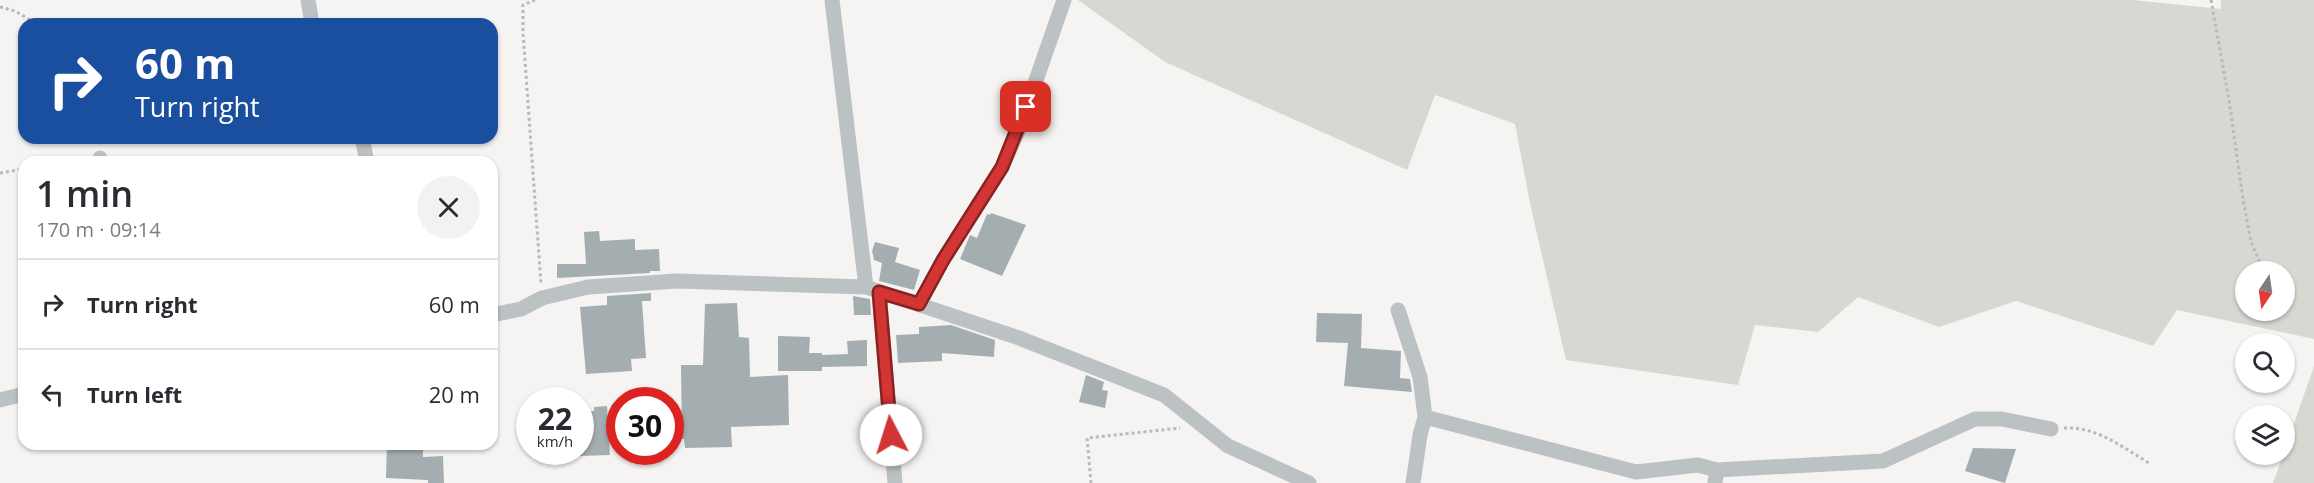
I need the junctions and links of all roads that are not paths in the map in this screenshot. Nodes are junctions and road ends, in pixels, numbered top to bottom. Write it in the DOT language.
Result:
graph roads {
  1 [pos="308,0"];
  2 [pos="832,0"];
  3 [pos="1064,0"];
  4 [pos="311,18"];
  5 [pos="873,290"];
  6 [pos="919,304"];
  7 [pos="1398,310"];
  8 [pos="498,314"];
  9 [pos="18,396"];
  10 [pos="0,400"];
  11 [pos="1425,417"];
  12 [pos="2051,429"];
  13 [pos="1716,477"];
  14 [pos="895,483"];
  15 [pos="1309,483"];
  16 [pos="1413,483"];
  1 -- 4 [label="street"];
  2 -- 5 [label="street"];
  3 -- 6 [label="street"];
  5 -- 6 [label="street"];
  5 -- 8 [label="street"];
  5 -- 14 [label="street"];
  6 -- 15 [label="street"];
  7 -- 11 [label="street"];
  9 -- 10 [label="street"];
  11 -- 13 [label="street"];
  11 -- 16 [label="street"];
  12 -- 13 [label="street"];
}
